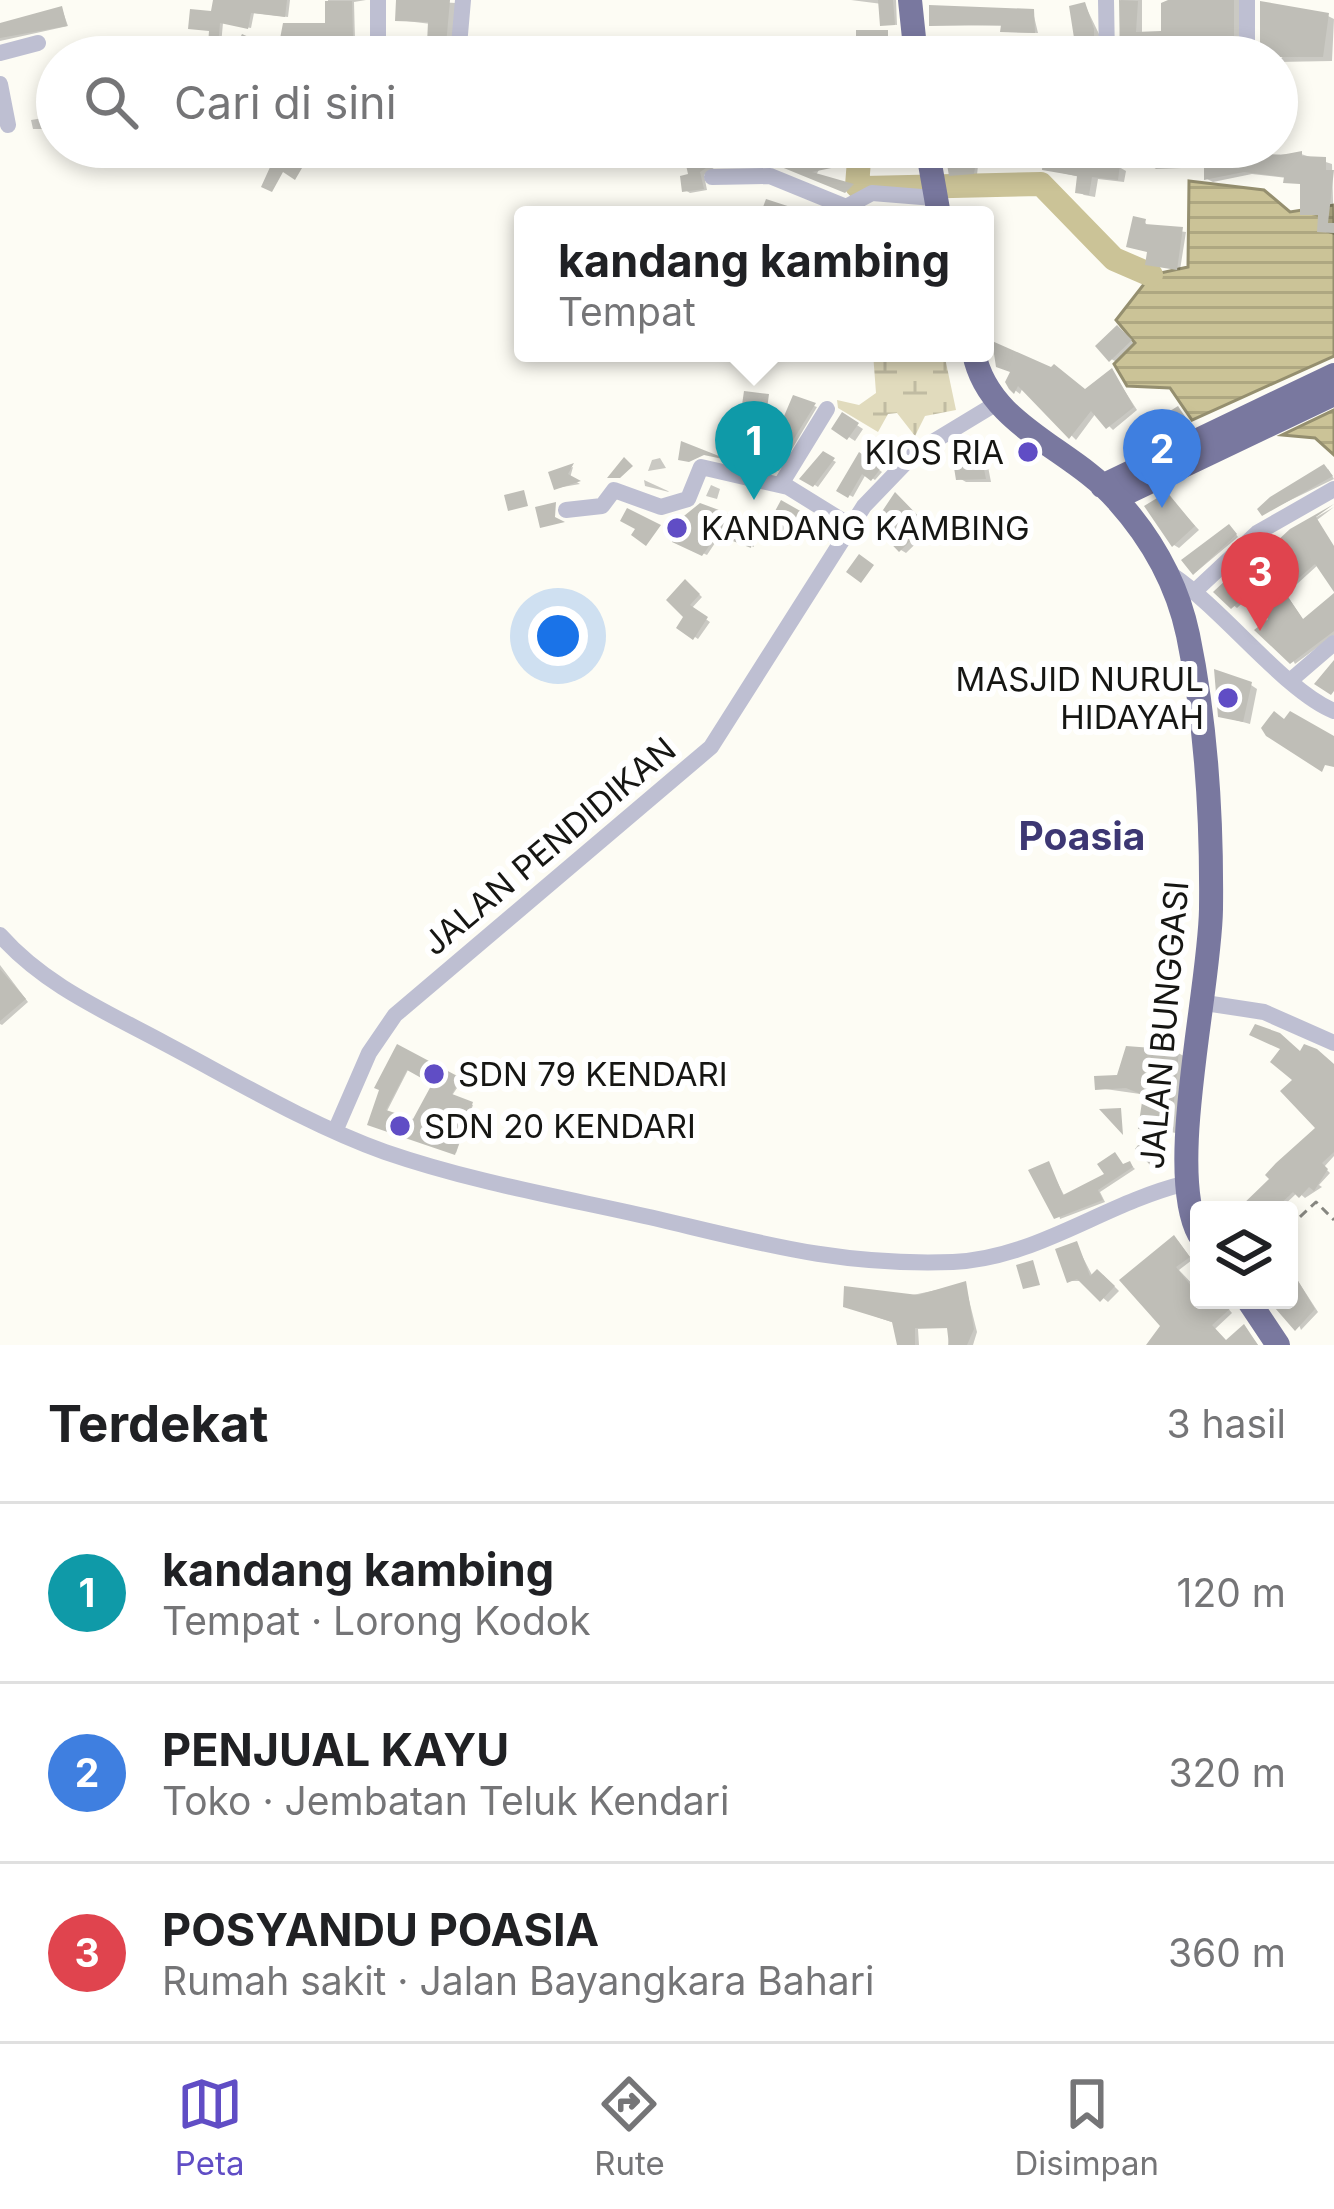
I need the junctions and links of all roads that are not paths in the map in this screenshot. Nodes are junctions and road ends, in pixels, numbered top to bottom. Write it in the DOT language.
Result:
graph roads {
  1 [pos="378,0"];
  2 [pos="463,0"];
  3 [pos="910,0"];
  4 [pos="1106,0"];
  5 [pos="1247,0"];
  6 [pos="379,36"];
  7 [pos="460,36"];
  8 [pos="914,36"];
  9 [pos="1107,36"];
  10 [pos="1247,36"];
  11 [pos="36,44"];
  12 [pos="0,53"];
  13 [pos="0,84"];
  14 [pos="8,124"];
  15 [pos="712,177"];
  16 [pos="934,197"];
  17 [pos="844,206"];
  18 [pos="848,206"];
  19 [pos="976,362"];
  20 [pos="1334,375"];
  21 [pos="1334,394"];
  22 [pos="997,403"];
  23 [pos="827,409"];
  24 [pos="1196,449"];
  25 [pos="781,484"];
  26 [pos="1334,489"];
  27 [pos="1109,492"];
  28 [pos="566,510"];
  29 [pos="851,526"];
  30 [pos="1172,575"];
  31 [pos="1195,590"];
  32 [pos="1334,643"];
  33 [pos="1292,680"];
  34 [pos="1334,711"];
  35 [pos="0,935"];
  36 [pos="1205,1003"];
  37 [pos="1334,1043"];
  38 [pos="337,1129"];
  39 [pos="1183,1184"];
  40 [pos="1190,1206"];
  41 [pos="1254,1309"];
  42 [pos="1277,1345"];
  1 -- 6 [label="street"];
  2 -- 7 [label="street"];
  3 -- 8 [label="highway"];
  4 -- 9 [label="street"];
  5 -- 10 [label="street"];
  11 -- 12 [label="street"];
  13 -- 14 [label="street"];
  15 -- 17 [label="street"];
  16 -- 18 [label="street"];
  19 -- 22 [label="highway"];
  20 -- 24 [label="highway"];
  21 -- 24 [label="highway"];
  22 -- 27 [label="highway, JALAN BUNGGASI"];
  22 -- 29 [label="street, JALAN PENDIDIKAN"];
  23 -- 25 [label="street"];
  24 -- 27 [label="highway"];
  25 -- 28 [label="street"];
  25 -- 29 [label="street"];
  26 -- 31 [label="street"];
  27 -- 30 [label="highway, JALAN BUNGGASI"];
  29 -- 38 [label="street, JALAN PENDIDIKAN"];
  30 -- 31 [label="street"];
  30 -- 36 [label="highway, JALAN BUNGGASI"];
  31 -- 33 [label="street"];
  32 -- 33 [label="street"];
  33 -- 34 [label="street"];
  35 -- 38 [label="street"];
  36 -- 37 [label="street"];
  36 -- 39 [label="highway, JALAN BUNGGASI"];
  38 -- 39 [label="street"];
  39 -- 40 [label="highway, JALAN BUNGGASI"];
  41 -- 42 [label="highway"];
}
